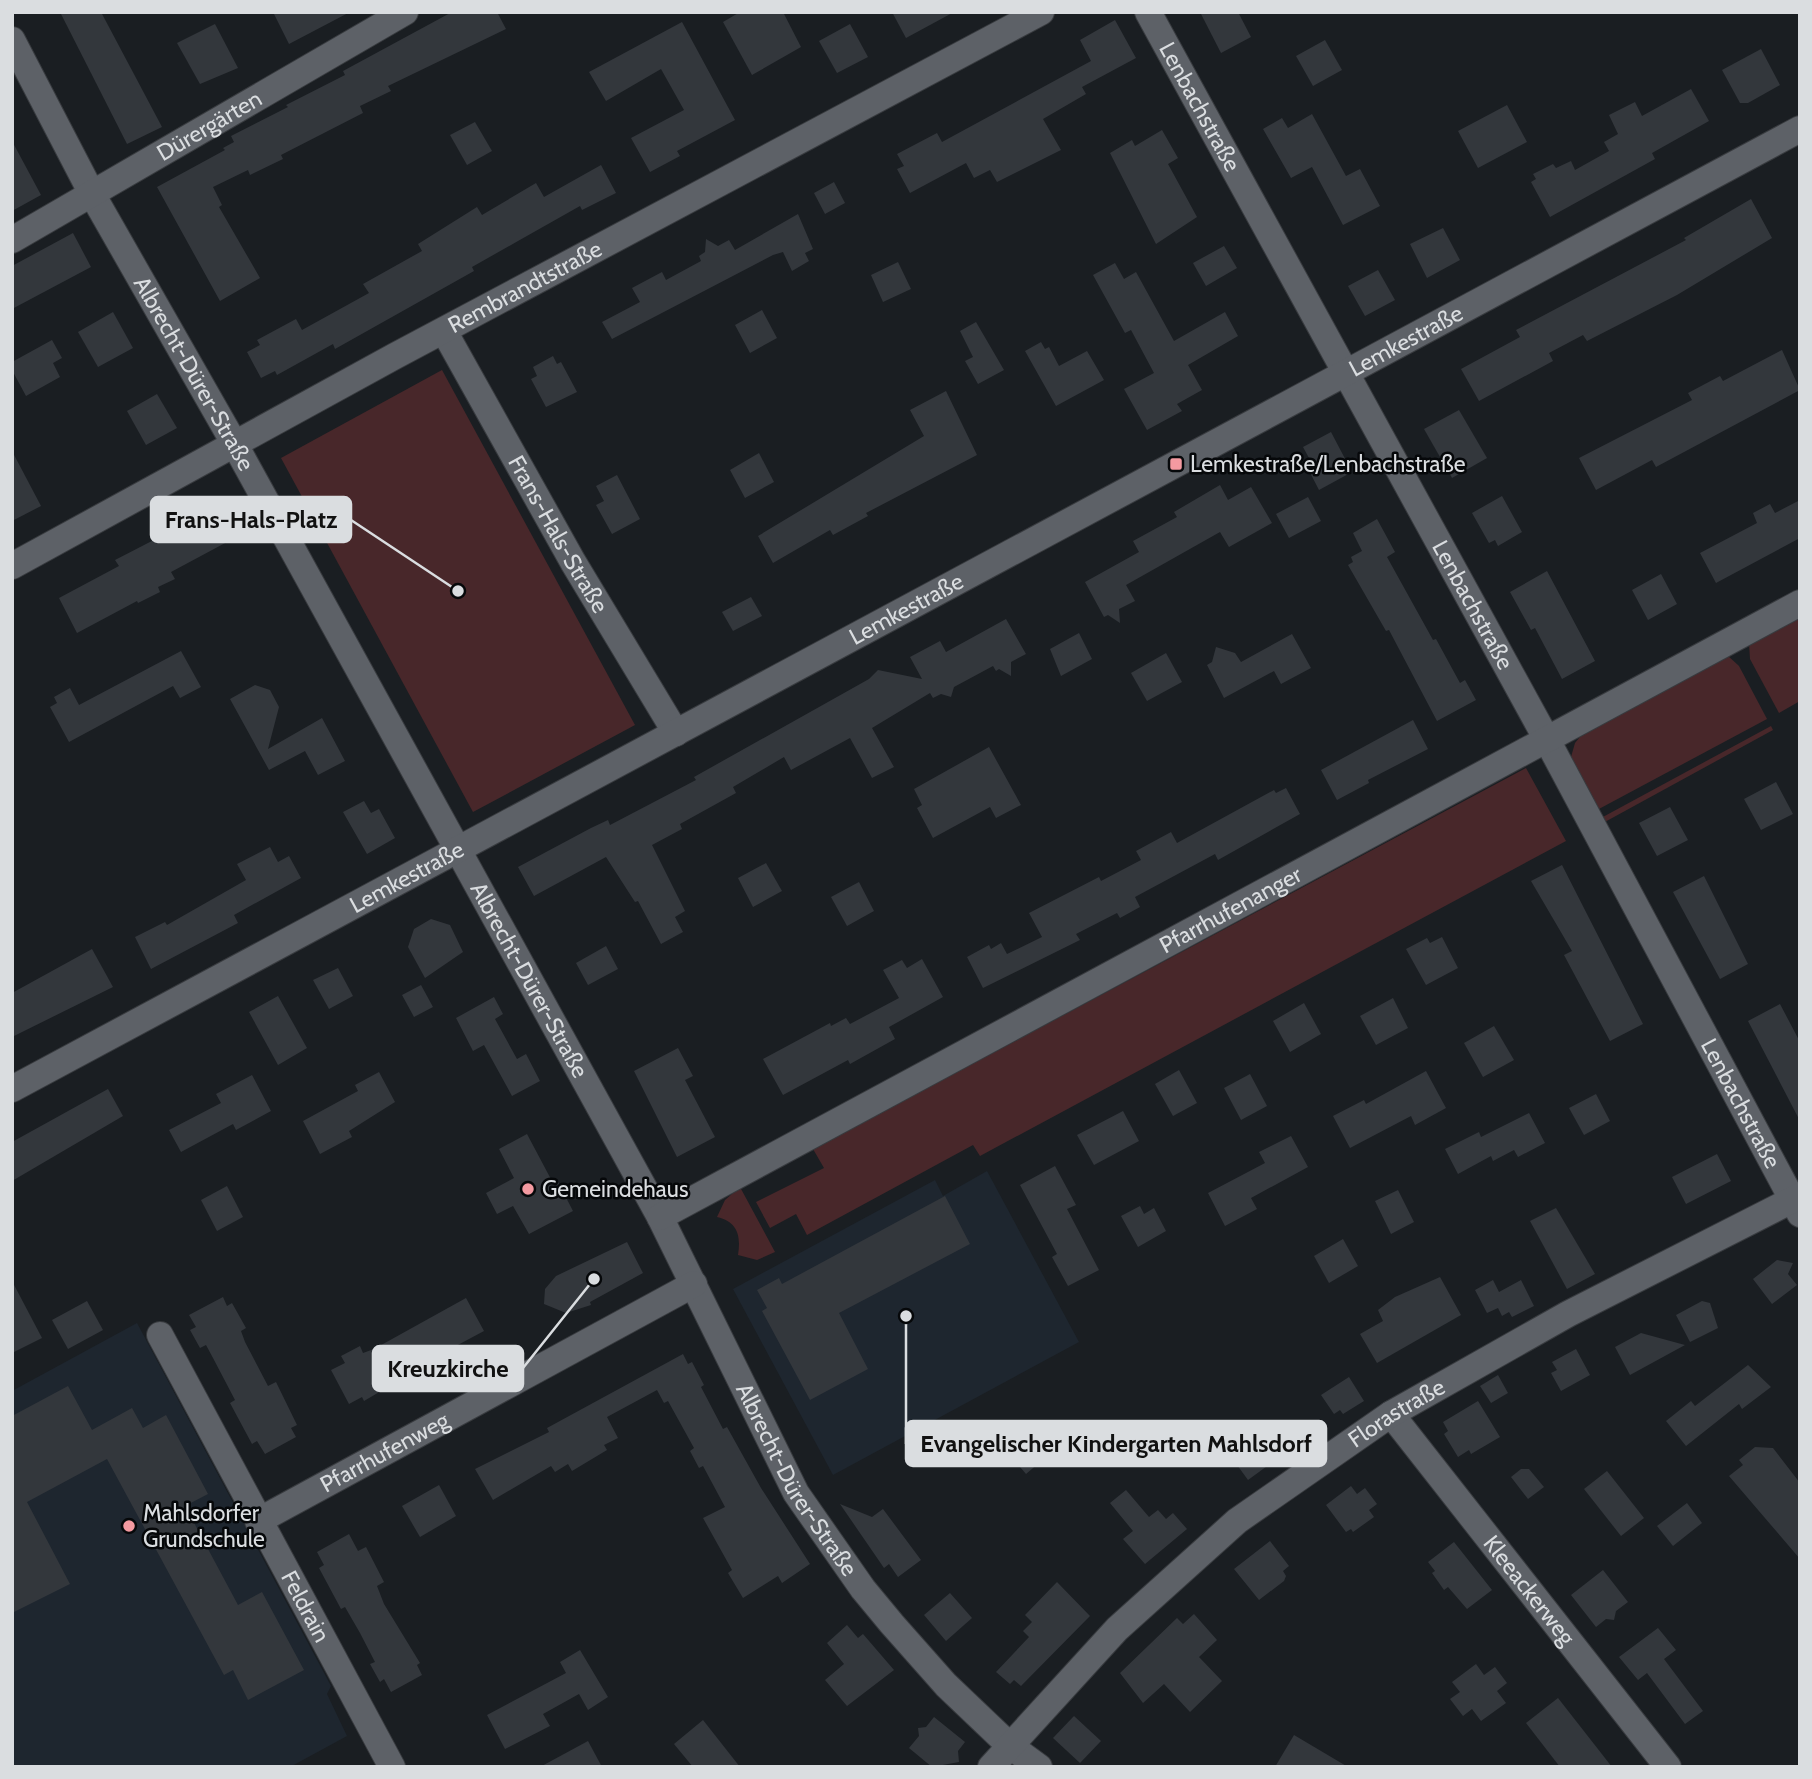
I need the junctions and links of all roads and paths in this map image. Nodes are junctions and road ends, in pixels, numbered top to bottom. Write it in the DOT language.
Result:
graph roads {
  1 [pos="405,12"];
  2 [pos="1041,12"];
  3 [pos="1147,12"];
  4 [pos="12,40"];
  5 [pos="1800,129"];
  6 [pos="92,194"];
  7 [pos="12,240"];
  8 [pos="444,331"];
  9 [pos="1345,373"];
  10 [pos="234,443"];
  11 [pos="12,566"];
  12 [pos="1800,603"];
  13 [pos="676,733"];
  14 [pos="1546,738"];
  15 [pos="460,850"];
  16 [pos="12,1089"];
  17 [pos="1797,1203"];
  18 [pos="660,1217"];
  19 [pos="694,1284"];
  20 [pos="160,1335"];
  21 [pos="1391,1414"];
  22 [pos="258,1521"];
  23 [pos="1009,1745"];
  24 [pos="392,1767"];
  25 [pos="991,1767"];
  26 [pos="1039,1767"];
  27 [pos="1668,1767"];
  1 -- 6 [label="street, Dürergärten"];
  2 -- 8 [label="street, Rembrandtstraße"];
  3 -- 9 [label="street, Lenbachstraße"];
  4 -- 6 [label="street, Albrecht-Dürer-Straße"];
  5 -- 9 [label="street, Lemkestraße"];
  6 -- 7 [label="street, Dürergärten"];
  6 -- 10 [label="street, Albrecht-Dürer-Straße"];
  8 -- 10 [label="street, Rembrandtstraße"];
  8 -- 13 [label="street, Frans-Hals-Straße"];
  9 -- 13 [label="street, Lemkestraße"];
  9 -- 14 [label="street, Lenbachstraße"];
  10 -- 11 [label="street, Rembrandtstraße"];
  10 -- 15 [label="street, Albrecht-Dürer-Straße"];
  12 -- 14 [label="street, Pfarrhufenanger"];
  13 -- 15 [label="street, Lemkestraße"];
  14 -- 17 [label="street, Lenbachstraße"];
  14 -- 18 [label="street, Pfarrhufenanger"];
  15 -- 16 [label="street, Lemkestraße"];
  15 -- 18 [label="street, Albrecht-Dürer-Straße"];
  17 -- 21 [label="street, Florastraße"];
  18 -- 19 [label="street, Albrecht-Dürer-Straße"];
  19 -- 22 [label="street, Pfarrhufenweg"];
  19 -- 23 [label="street, Albrecht-Dürer-Straße"];
  20 -- 22 [label="street, Feldrain"];
  21 -- 23 [label="street, Florastraße"];
  21 -- 27 [label="street, Kleeackerweg"];
  22 -- 24 [label="street, Feldrain"];
  23 -- 25 [label="street, Florastraße"];
  23 -- 26 [label="street, Albrecht-Dürer-Straße"];
}
